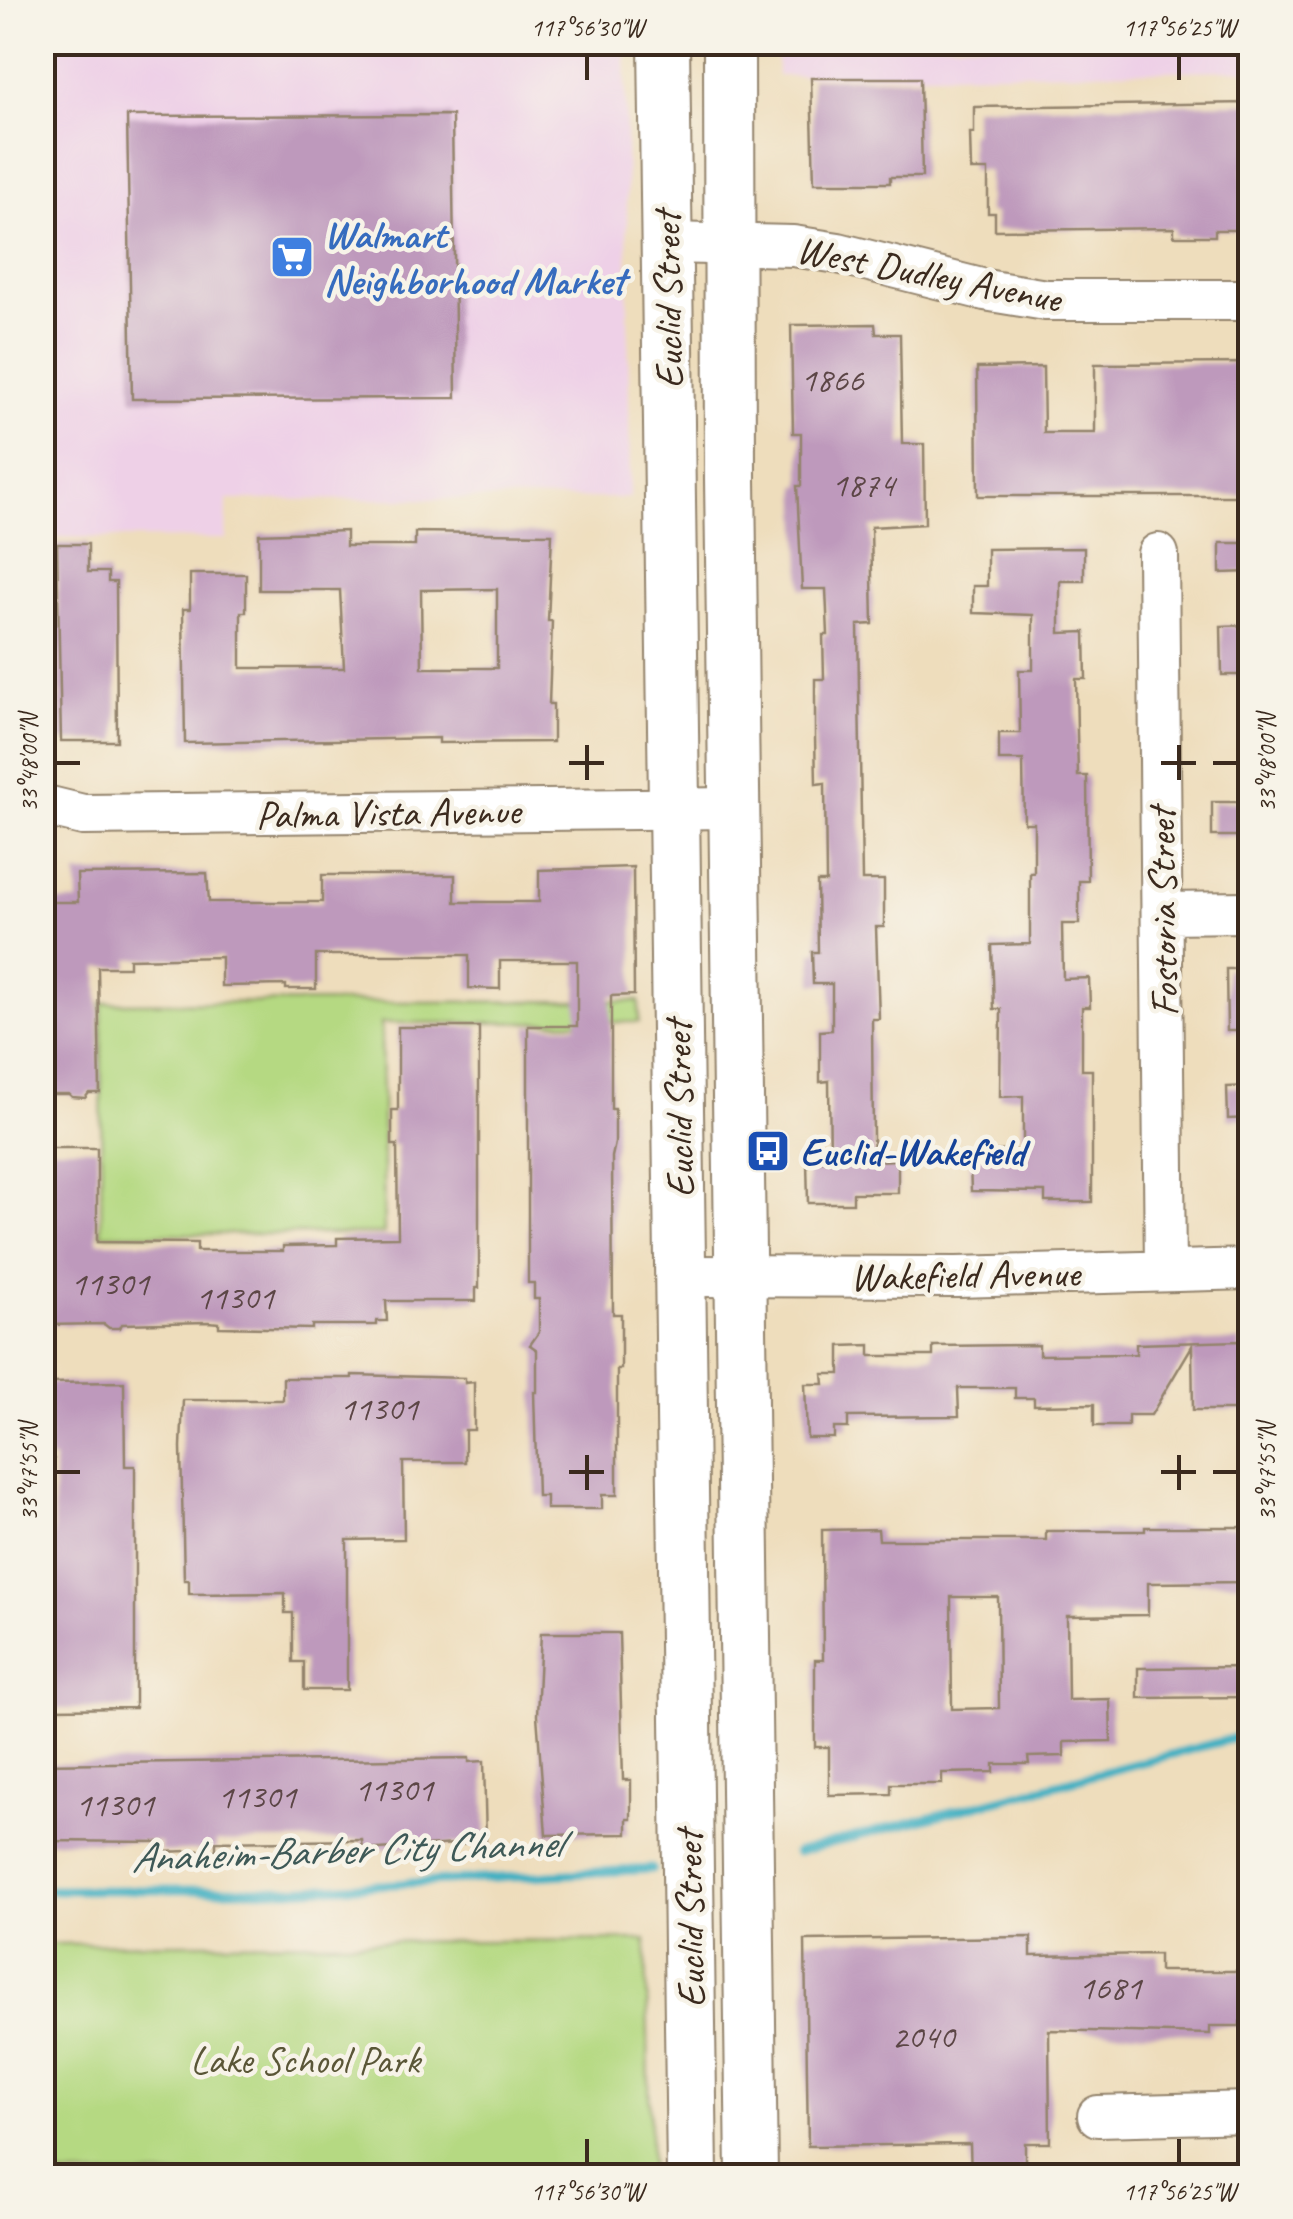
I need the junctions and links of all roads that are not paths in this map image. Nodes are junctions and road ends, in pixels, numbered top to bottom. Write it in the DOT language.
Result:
graph roads {
  1 [pos="664,42"];
  2 [pos="729,42"];
  3 [pos="666,243"];
  4 [pos="729,243"];
  5 [pos="1250,300"];
  6 [pos="1158,554"];
  7 [pos="42,805"];
  8 [pos="674,808"];
  9 [pos="734,808"];
  10 [pos="1162,912"];
  11 [pos="1250,912"];
  12 [pos="1250,1269"];
  13 [pos="1165,1270"];
  14 [pos="680,1276"];
  15 [pos="740,1276"];
  16 [pos="1250,2112"];
  17 [pos="1098,2116"];
  18 [pos="692,2176"];
  19 [pos="752,2176"];
  1 -- 3 [label="main road, Euclid Street"];
  2 -- 4 [label="main road, Euclid Street"];
  3 -- 4 [label="street, West Dudley Avenue"];
  3 -- 8 [label="main road, Euclid Street"];
  4 -- 5 [label="street, West Dudley Avenue"];
  4 -- 9 [label="main road, Euclid Street"];
  6 -- 10 [label="street, Fostoria Street"];
  7 -- 8 [label="street, Palma Vista Avenue"];
  8 -- 9 [label="street, Palma Vista Avenue"];
  8 -- 14 [label="main road, Euclid Street"];
  9 -- 15 [label="main road, Euclid Street"];
  10 -- 11 [label="street"];
  10 -- 13 [label="street, Fostoria Street"];
  12 -- 13 [label="street, Wakefield Avenue"];
  13 -- 15 [label="street, Wakefield Avenue"];
  14 -- 15 [label="street, Wakefield Avenue"];
  14 -- 18 [label="main road, Euclid Street"];
  15 -- 19 [label="main road, Euclid Street"];
  16 -- 17 [label="street"];
}
